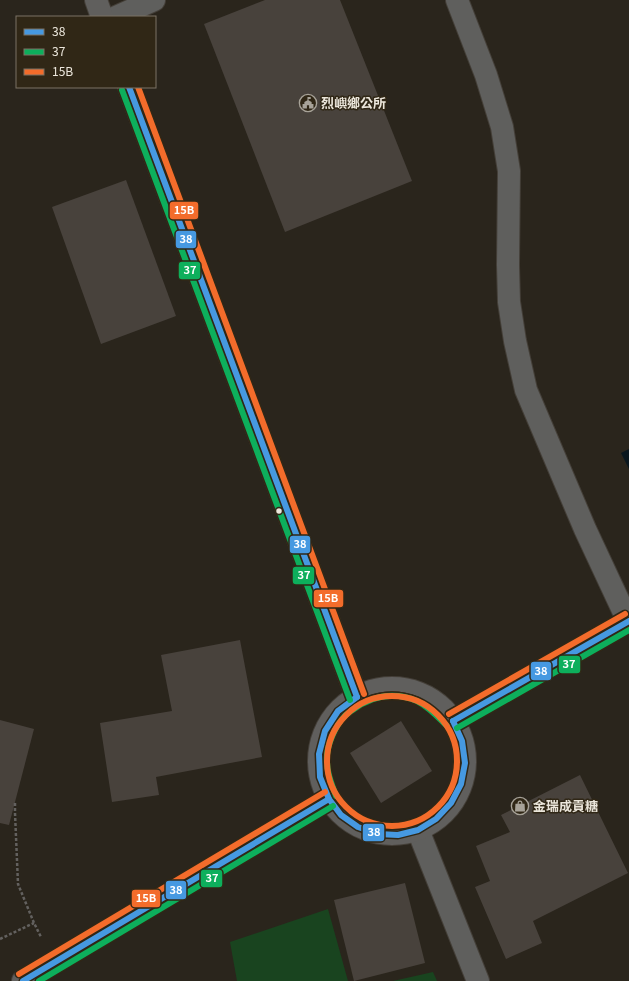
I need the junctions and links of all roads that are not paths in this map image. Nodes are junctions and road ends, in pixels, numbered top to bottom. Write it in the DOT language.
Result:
graph roads {
  1 [pos="96,0"];
  2 [pos="154,0"];
  3 [pos="458,0"];
  4 [pos="102,16"];
  5 [pos="118,16"];
  6 [pos="129,88"];
  7 [pos="629,621"];
  8 [pos="357,697"];
  9 [pos="453,721"];
  10 [pos="329,799"];
  11 [pos="418,830"];
  12 [pos="23,981"];
  13 [pos="478,981"];
  1 -- 4 [label="main road"];
  2 -- 5 [label="street"];
  3 -- 7 [label="street"];
  6 -- 8 [label="main road"];
  7 -- 9 [label="main road"];
  8 -- 9 [label="main road"];
  8 -- 10 [label="main road"];
  9 -- 11 [label="main road"];
  10 -- 11 [label="main road"];
  10 -- 12 [label="main road"];
  11 -- 13 [label="street"];
}
